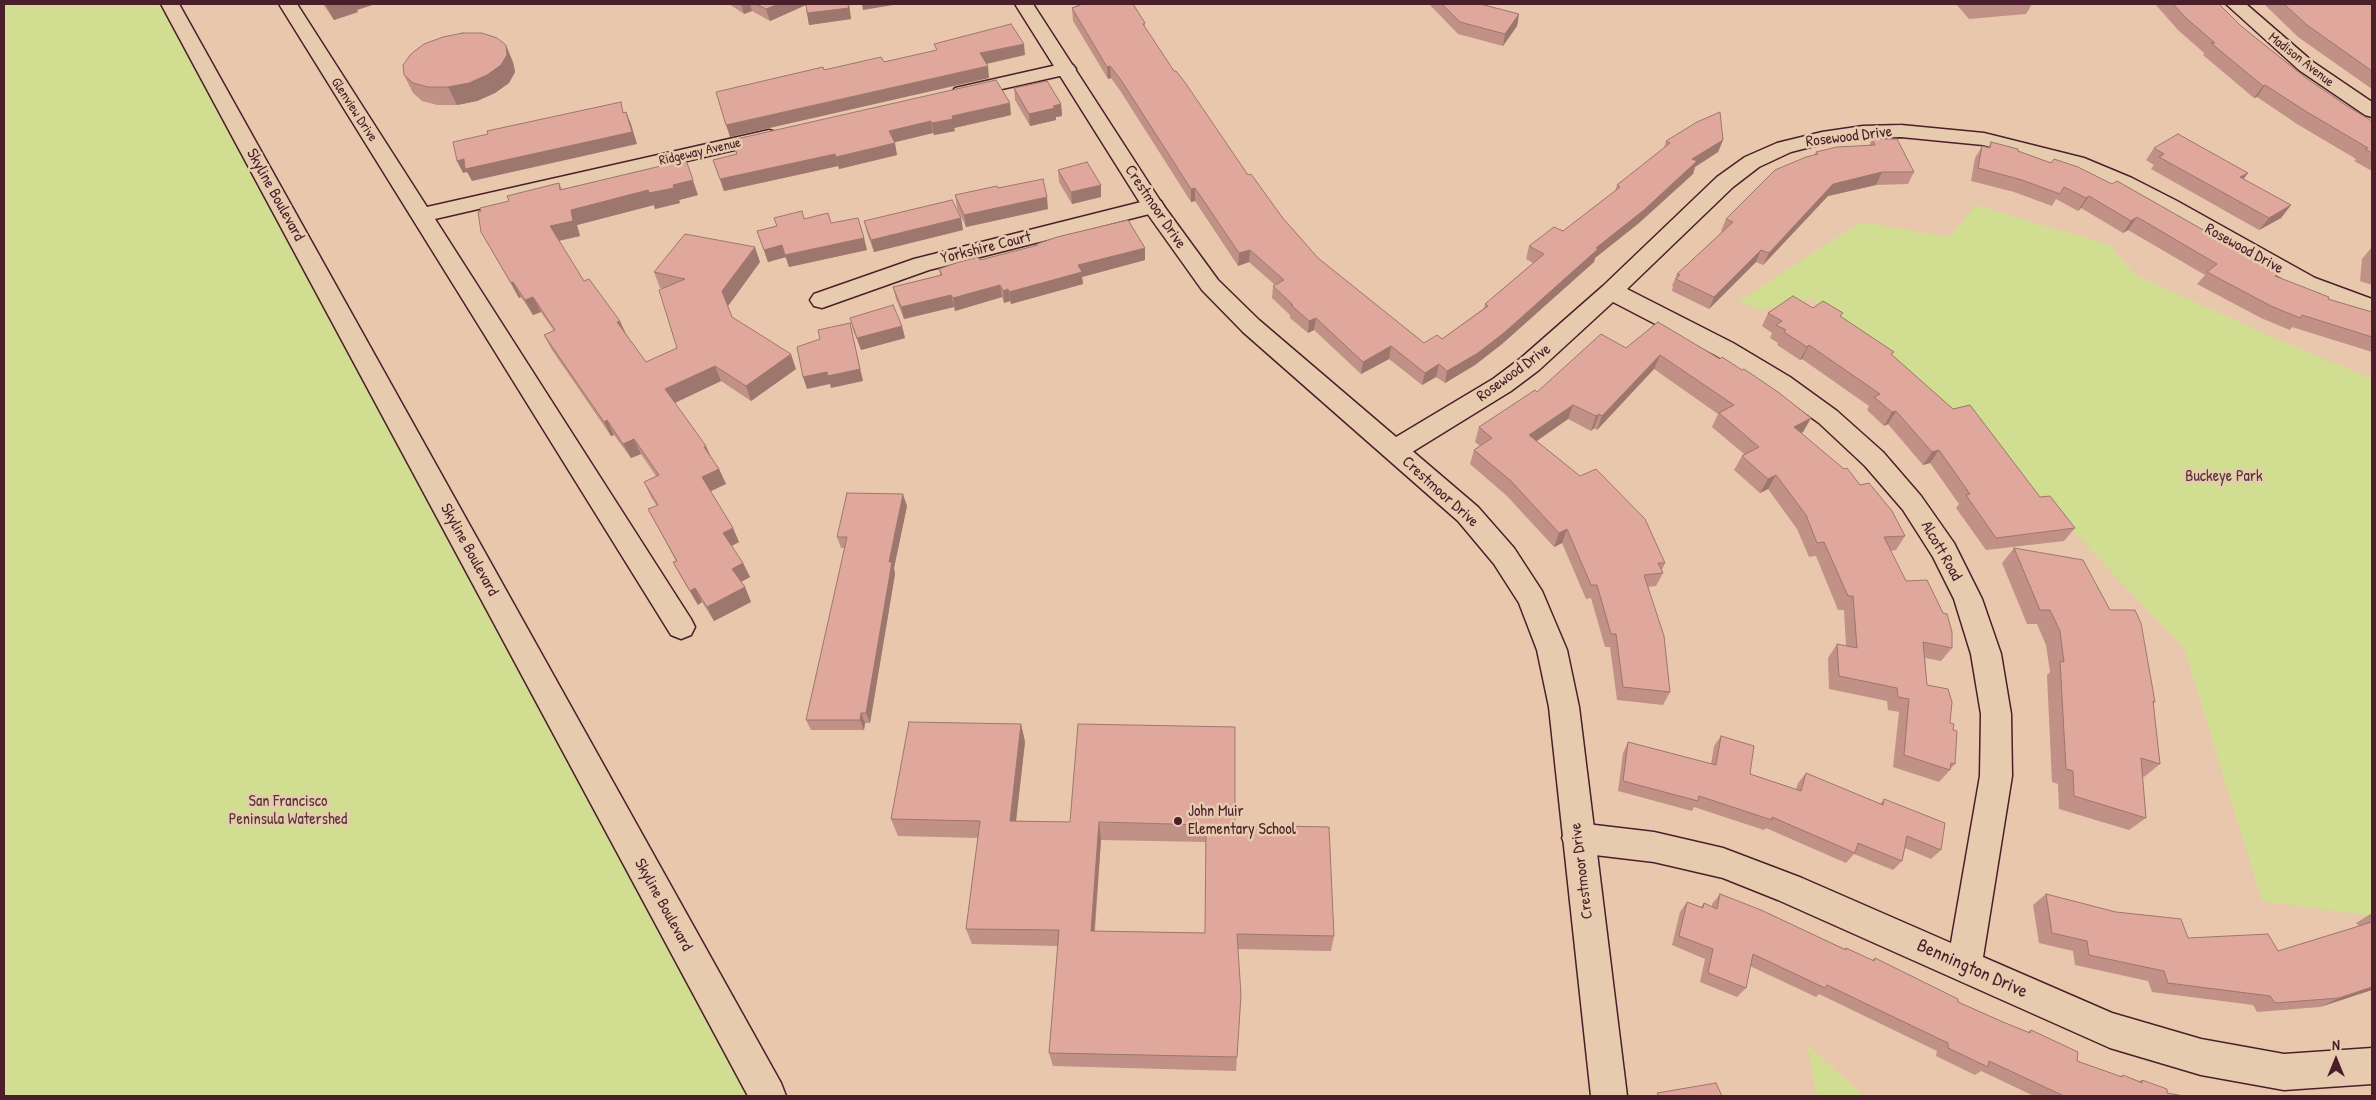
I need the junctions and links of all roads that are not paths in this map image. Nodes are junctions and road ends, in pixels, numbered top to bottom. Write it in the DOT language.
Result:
graph roads {
  1 [pos="170,4"];
  2 [pos="288,4"];
  3 [pos="1024,4"];
  4 [pos="2235,4"];
  5 [pos="1066,69"];
  6 [pos="939,97"];
  7 [pos="2372,111"];
  8 [pos="793,131"];
  9 [pos="1153,206"];
  10 [pos="422,215"];
  11 [pos="1611,292"];
  12 [pos="822,300"];
  13 [pos="2372,308"];
  14 [pos="1394,450"];
  15 [pos="681,627"];
  16 [pos="1578,838"];
  17 [pos="1964,965"];
  18 [pos="2372,1066"];
  19 [pos="768,1096"];
  20 [pos="1609,1096"];
  1 -- 19 [label="street, Skyline Boulevard"];
  2 -- 10 [label="street, Glenview Drive"];
  3 -- 5 [label="street, Crestmoor Drive"];
  4 -- 7 [label="street, Madison Avenue"];
  5 -- 6 [label="street"];
  5 -- 9 [label="street, Crestmoor Drive"];
  8 -- 10 [label="street, Ridgeway Avenue"];
  9 -- 12 [label="street, Yorkshire Court"];
  9 -- 14 [label="street, Crestmoor Drive"];
  10 -- 15 [label="street"];
  11 -- 13 [label="street, Rosewood Drive"];
  11 -- 14 [label="street, Rosewood Drive"];
  11 -- 17 [label="street, Alcott Road"];
  14 -- 16 [label="street, Crestmoor Drive"];
  16 -- 17 [label="street, Bennington Drive"];
  16 -- 20 [label="street, Crestmoor Drive"];
  17 -- 18 [label="street, Bennington Drive"];
}
